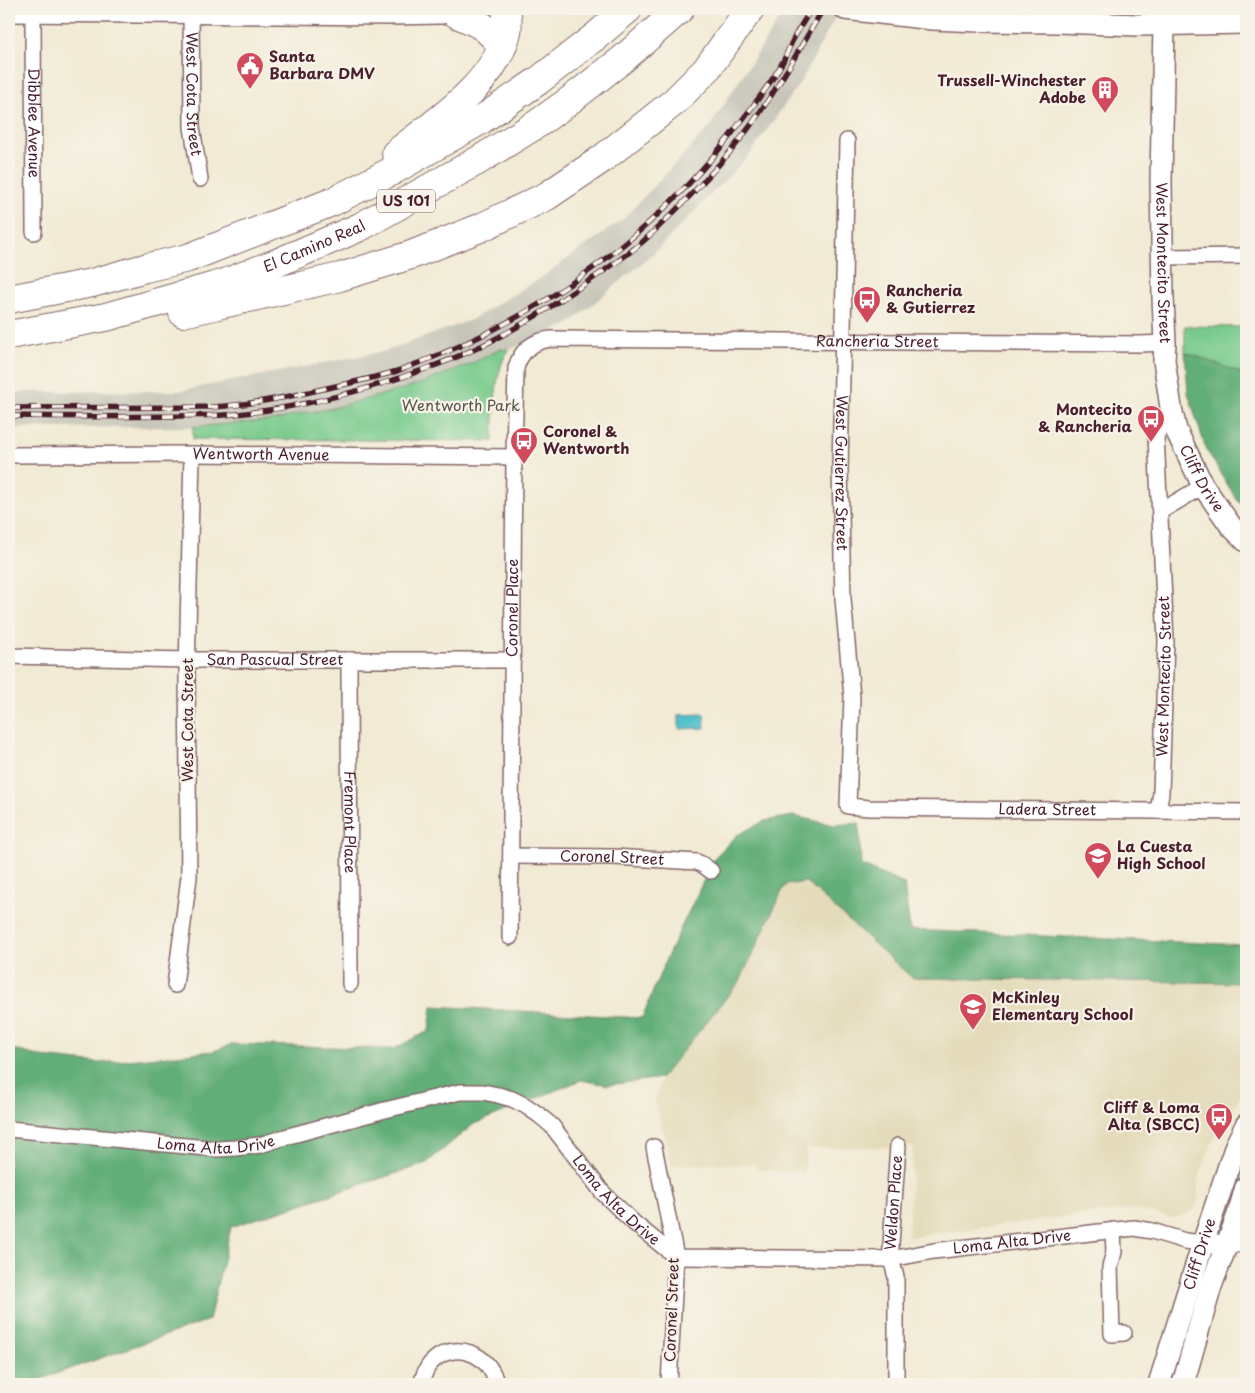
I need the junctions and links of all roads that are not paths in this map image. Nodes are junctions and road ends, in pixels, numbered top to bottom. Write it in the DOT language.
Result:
graph roads {
  1 [pos="506,9"];
  2 [pos="628,9"];
  3 [pos="750,9"];
  4 [pos="844,9"];
  5 [pos="191,12"];
  6 [pos="466,12"];
  7 [pos="675,13"];
  8 [pos="9,14"];
  9 [pos="33,14"];
  10 [pos="1165,17"];
  11 [pos="1246,23"];
  12 [pos="502,46"];
  13 [pos="847,141"];
  14 [pos="200,179"];
  15 [pos="332,202"];
  16 [pos="34,232"];
  17 [pos="1246,256"];
  18 [pos="1163,257"];
  19 [pos="9,299"];
  20 [pos="106,317"];
  21 [pos="9,335"];
  22 [pos="590,339"];
  23 [pos="843,342"];
  24 [pos="1165,343"];
  25 [pos="1171,408"];
  26 [pos="192,454"];
  27 [pos="9,455"];
  28 [pos="514,457"];
  29 [pos="1203,486"];
  30 [pos="1161,511"];
  31 [pos="1246,541"];
  32 [pos="9,656"];
  33 [pos="187,660"];
  34 [pos="349,660"];
  35 [pos="513,660"];
  36 [pos="848,806"];
  37 [pos="1158,811"];
  38 [pos="1246,812"];
  39 [pos="511,856"];
  40 [pos="711,871"];
  41 [pos="510,937"];
  42 [pos="350,984"];
  43 [pos="175,985"];
  44 [pos="1246,1125"];
  45 [pos="9,1129"];
  46 [pos="898,1146"];
  47 [pos="654,1148"];
  48 [pos="1246,1188"];
  49 [pos="1113,1230"];
  50 [pos="1203,1243"];
  51 [pos="1236,1243"];
  52 [pos="676,1257"];
  53 [pos="891,1259"];
  54 [pos="1124,1333"];
  55 [pos="421,1384"];
  56 [pos="496,1384"];
  57 [pos="669,1384"];
  58 [pos="896,1384"];
  59 [pos="1159,1384"];
  60 [pos="1183,1384"];
  1 -- 12 [label="highway"];
  2 -- 15 [label="highway, US 101"];
  3 -- 20 [label="highway"];
  4 -- 10 [label="main road"];
  5 -- 6 [label="street"];
  5 -- 9 [label="street"];
  5 -- 14 [label="street, West Cota Street"];
  6 -- 12 [label="highway"];
  7 -- 20 [label="highway, El Camino Real / US 101"];
  8 -- 9 [label="street"];
  9 -- 16 [label="street, Dibblee Avenue"];
  10 -- 11 [label="main road"];
  10 -- 18 [label="main road, West Montecito Street"];
  12 -- 15 [label="highway"];
  13 -- 23 [label="street, West Gutierrez Street"];
  15 -- 19 [label="highway, US 101"];
  17 -- 18 [label="street"];
  18 -- 24 [label="main road, West Montecito Street"];
  20 -- 21 [label="highway, El Camino Real / US 101"];
  22 -- 23 [label="street, Rancheria Street"];
  22 -- 28 [label="street, Coronel Place"];
  23 -- 24 [label="street, Rancheria Street"];
  23 -- 36 [label="street, West Gutierrez Street"];
  24 -- 25 [label="main road, West Montecito Street"];
  25 -- 29 [label="main road, Cliff Drive"];
  25 -- 30 [label="street, West Montecito Street"];
  26 -- 27 [label="street, Wentworth Avenue"];
  26 -- 28 [label="street, Wentworth Avenue"];
  26 -- 33 [label="street, West Cota Street"];
  28 -- 35 [label="street, Coronel Place"];
  29 -- 30 [label="street"];
  29 -- 31 [label="main road, Cliff Drive"];
  30 -- 37 [label="street, West Montecito Street"];
  32 -- 33 [label="street, San Pascual Street"];
  33 -- 34 [label="street, San Pascual Street"];
  33 -- 43 [label="street, West Cota Street"];
  34 -- 35 [label="street, San Pascual Street"];
  34 -- 42 [label="street, Fremont Place"];
  35 -- 39 [label="street, Coronel Place"];
  36 -- 37 [label="street, Ladera Street"];
  37 -- 38 [label="street, Ladera Street"];
  39 -- 40 [label="street, Coronel Street"];
  39 -- 41 [label="street, Coronel Place"];
  44 -- 50 [label="main road, Cliff Drive"];
  45 -- 52 [label="street, Loma Alta Drive"];
  46 -- 53 [label="street, Weldon Place"];
  47 -- 52 [label="street, Coronel Street"];
  48 -- 51 [label="main road, Cliff Drive"];
  49 -- 50 [label="street, Loma Alta Drive"];
  49 -- 53 [label="street, Loma Alta Drive"];
  49 -- 54 [label="street"];
  50 -- 51 [label="street, Loma Alta Drive"];
  50 -- 59 [label="main road, Cliff Drive"];
  51 -- 60 [label="main road, Cliff Drive"];
  52 -- 53 [label="street, Loma Alta Drive"];
  52 -- 57 [label="street, Coronel Street"];
  53 -- 58 [label="street, Weldon Place"];
  55 -- 56 [label="street"];
}
